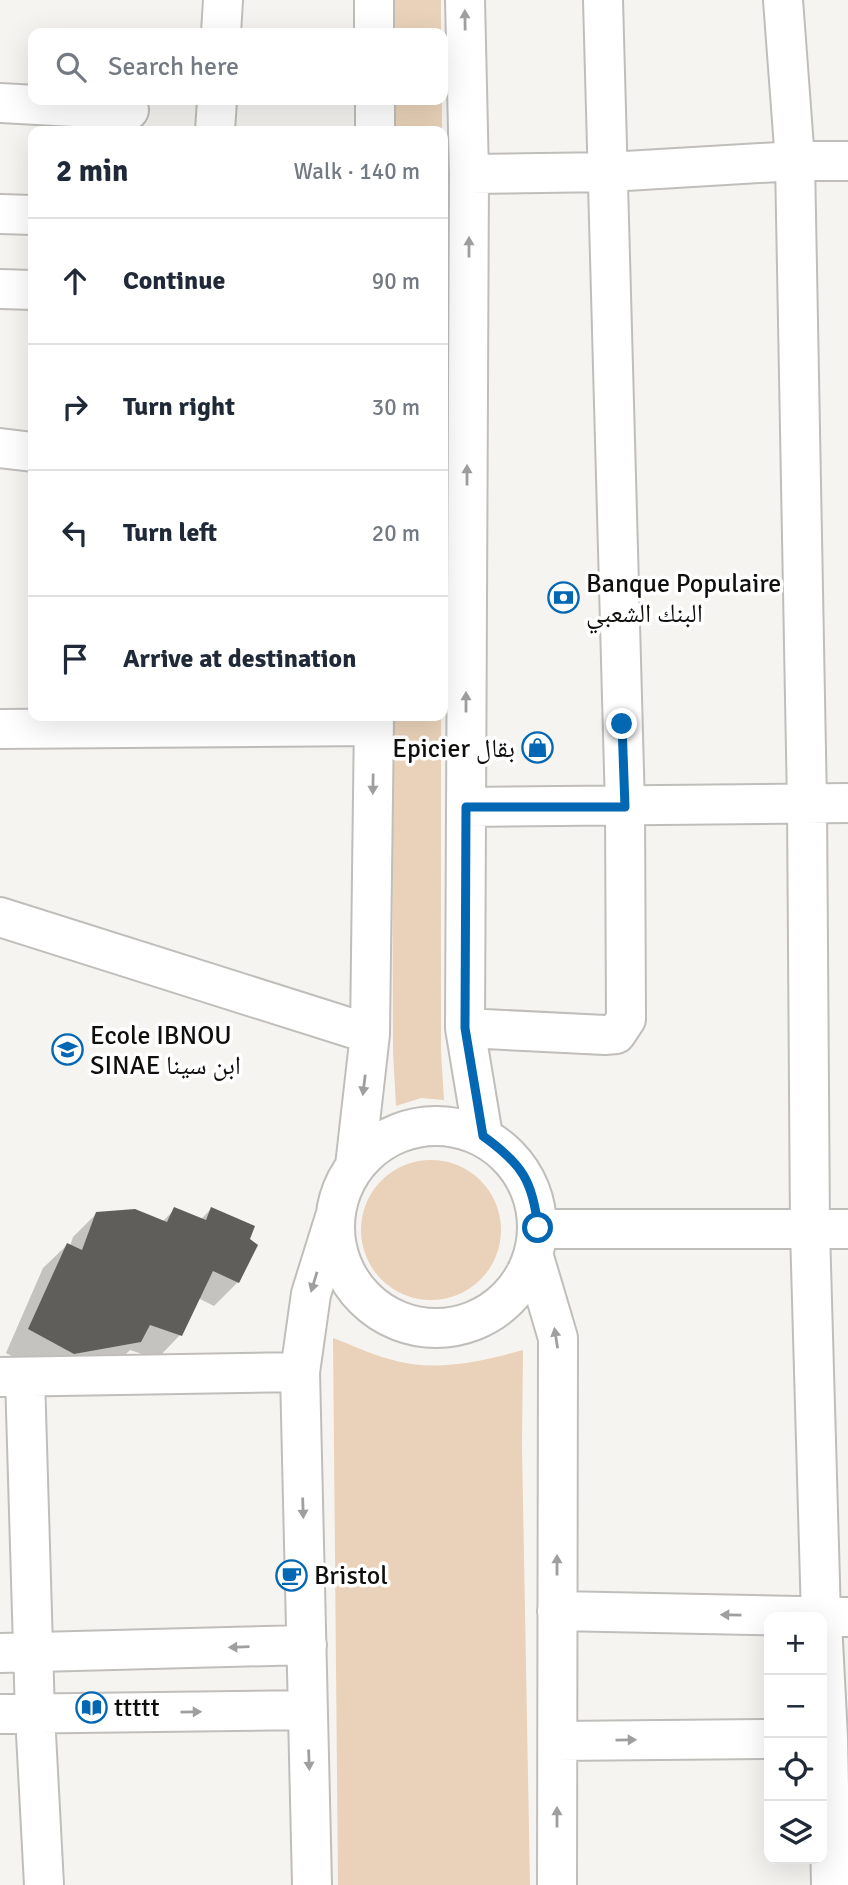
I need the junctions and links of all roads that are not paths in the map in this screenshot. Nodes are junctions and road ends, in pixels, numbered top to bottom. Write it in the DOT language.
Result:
graph roads {
  1 [pos="223,0"];
  2 [pos="374,0"];
  3 [pos="465,0"];
  4 [pos="603,0"];
  5 [pos="783,0"];
  6 [pos="221,28"];
  7 [pos="374,28"];
  8 [pos="0,103"];
  9 [pos="28,105"];
  10 [pos="37,105"];
  11 [pos="217,105"];
  12 [pos="375,105"];
  13 [pos="129,110"];
  14 [pos="215,126"];
  15 [pos="375,126"];
  16 [pos="795,161"];
  17 [pos="848,161"];
  18 [pos="609,172"];
  19 [pos="469,174"];
  20 [pos="0,214"];
  21 [pos="28,215"];
  22 [pos="0,289"];
  23 [pos="28,290"];
  24 [pos="0,448"];
  25 [pos="28,451"];
  26 [pos="374,721"];
  27 [pos="116,722"];
  28 [pos="0,729"];
  29 [pos="848,803"];
  30 [pos="807,805"];
  31 [pos="466,807"];
  32 [pos="625,807"];
  33 [pos="0,917"];
  34 [pos="465,1028"];
  35 [pos="370,1034"];
  36 [pos="483,1136"];
  37 [pos="355,1166"];
  38 [pos="335,1217"];
  39 [pos="848,1229"];
  40 [pos="810,1230"];
  41 [pos="536,1243"];
  42 [pos="299,1372"];
  43 [pos="13,1377"];
  44 [pos="557,1611"];
  45 [pos="822,1612"];
  46 [pos="848,1617"];
  47 [pos="764,1618"];
  48 [pos="827,1619"];
  49 [pos="307,1645"];
  50 [pos="17,1653"];
  51 [pos="827,1674"];
  52 [pos="307,1710"];
  53 [pos="17,1715"];
  54 [pos="833,1738"];
  55 [pos="764,1739"];
  56 [pos="558,1741"];
  57 [pos="44,1885"];
  58 [pos="312,1885"];
  59 [pos="557,1885"];
  60 [pos="831,1885"];
  1 -- 6 [label="street"];
  2 -- 7 [label="street"];
  19 -- 3 [label="street, one-way"];
  4 -- 18 [label="street"];
  5 -- 16 [label="street"];
  8 -- 9 [label="street"];
  10 -- 13 [label="street"];
  11 -- 14 [label="street"];
  12 -- 15 [label="street"];
  16 -- 17 [label="street"];
  16 -- 18 [label="street"];
  16 -- 30 [label="street"];
  18 -- 19 [label="street"];
  18 -- 32 [label="street"];
  31 -- 19 [label="street, one-way"];
  20 -- 21 [label="street"];
  22 -- 23 [label="street"];
  24 -- 25 [label="street"];
  26 -- 27 [label="street"];
  26 -- 35 [label="street, one-way"];
  27 -- 28 [label="street"];
  29 -- 30 [label="street"];
  30 -- 32 [label="street"];
  30 -- 40 [label="street"];
  31 -- 32 [label="street"];
  31 -- 34 [label="street"];
  32 -- 34 [label="street"];
  33 -- 35 [label="street"];
  34 -- 36 [label="street"];
  35 -- 37 [label="street, one-way"];
  36 -- 37 [label="street"];
  36 -- 41 [label="street"];
  37 -- 38 [label="street"];
  38 -- 41 [label="street"];
  38 -- 42 [label="street, one-way"];
  39 -- 40 [label="street"];
  40 -- 41 [label="street"];
  40 -- 45 [label="street"];
  44 -- 41 [label="street, one-way"];
  42 -- 43 [label="street"];
  42 -- 49 [label="street, one-way"];
  43 -- 50 [label="street"];
  47 -- 44 [label="street, one-way"];
  44 -- 56 [label="street"];
  46 -- 48 [label="street"];
  49 -- 50 [label="street, one-way"];
  49 -- 52 [label="street"];
  50 -- 53 [label="street"];
  51 -- 54 [label="street"];
  53 -- 52 [label="street, one-way"];
  52 -- 58 [label="street, one-way"];
  53 -- 57 [label="street"];
  54 -- 60 [label="street"];
  56 -- 55 [label="street, one-way"];
  59 -- 56 [label="street, one-way"];
}
